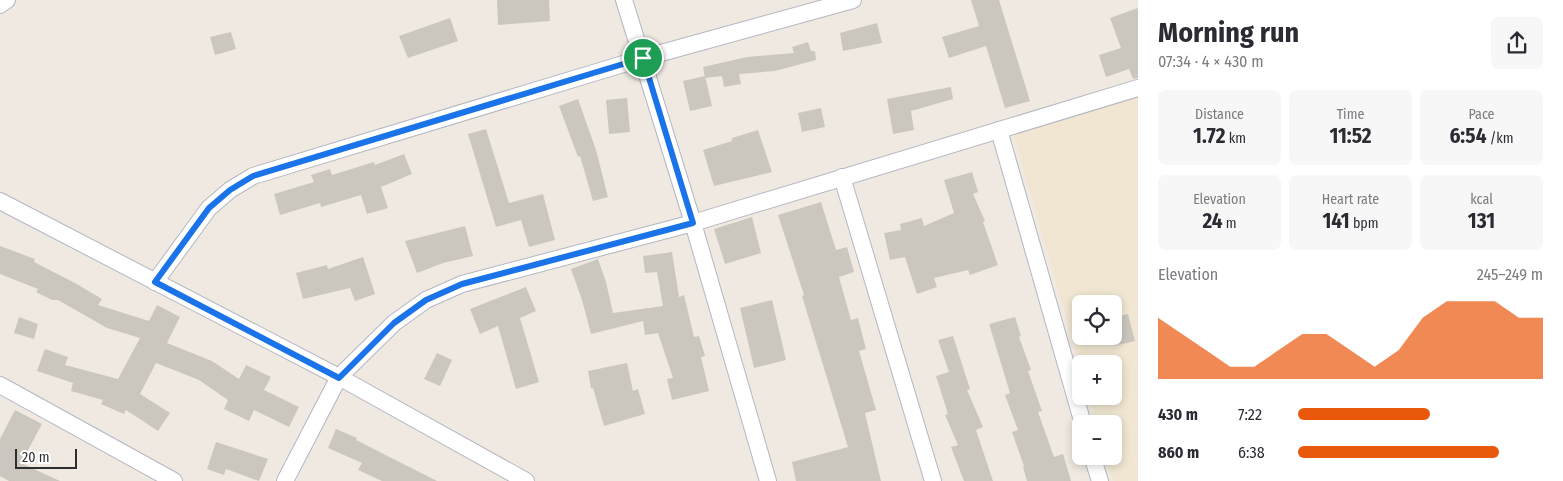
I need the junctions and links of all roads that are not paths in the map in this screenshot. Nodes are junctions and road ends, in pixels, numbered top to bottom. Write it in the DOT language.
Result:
graph roads {
  1 [pos="7,0"];
  2 [pos="624,0"];
  3 [pos="853,0"];
  4 [pos="0,5"];
  5 [pos="643,58"];
  6 [pos="1138,88"];
  7 [pos="1000,130"];
  8 [pos="842,178"];
  9 [pos="0,201"];
  10 [pos="693,223"];
  11 [pos="155,282"];
  12 [pos="339,378"];
  13 [pos="0,385"];
  14 [pos="1080,415"];
  15 [pos="1095,465"];
  16 [pos="174,481"];
  17 [pos="285,481"];
  18 [pos="526,481"];
  19 [pos="768,481"];
  20 [pos="933,481"];
  21 [pos="1100,481"];
  1 -- 4 [label="street"];
  2 -- 5 [label="street"];
  3 -- 5 [label="street"];
  5 -- 10 [label="street"];
  5 -- 11 [label="street"];
  6 -- 7 [label="street"];
  7 -- 8 [label="street"];
  7 -- 14 [label="street"];
  8 -- 10 [label="street"];
  8 -- 20 [label="street"];
  9 -- 11 [label="street"];
  10 -- 12 [label="street"];
  10 -- 19 [label="street"];
  11 -- 12 [label="street"];
  12 -- 17 [label="street"];
  12 -- 18 [label="street"];
  13 -- 16 [label="street"];
  15 -- 21 [label="street"];
}
